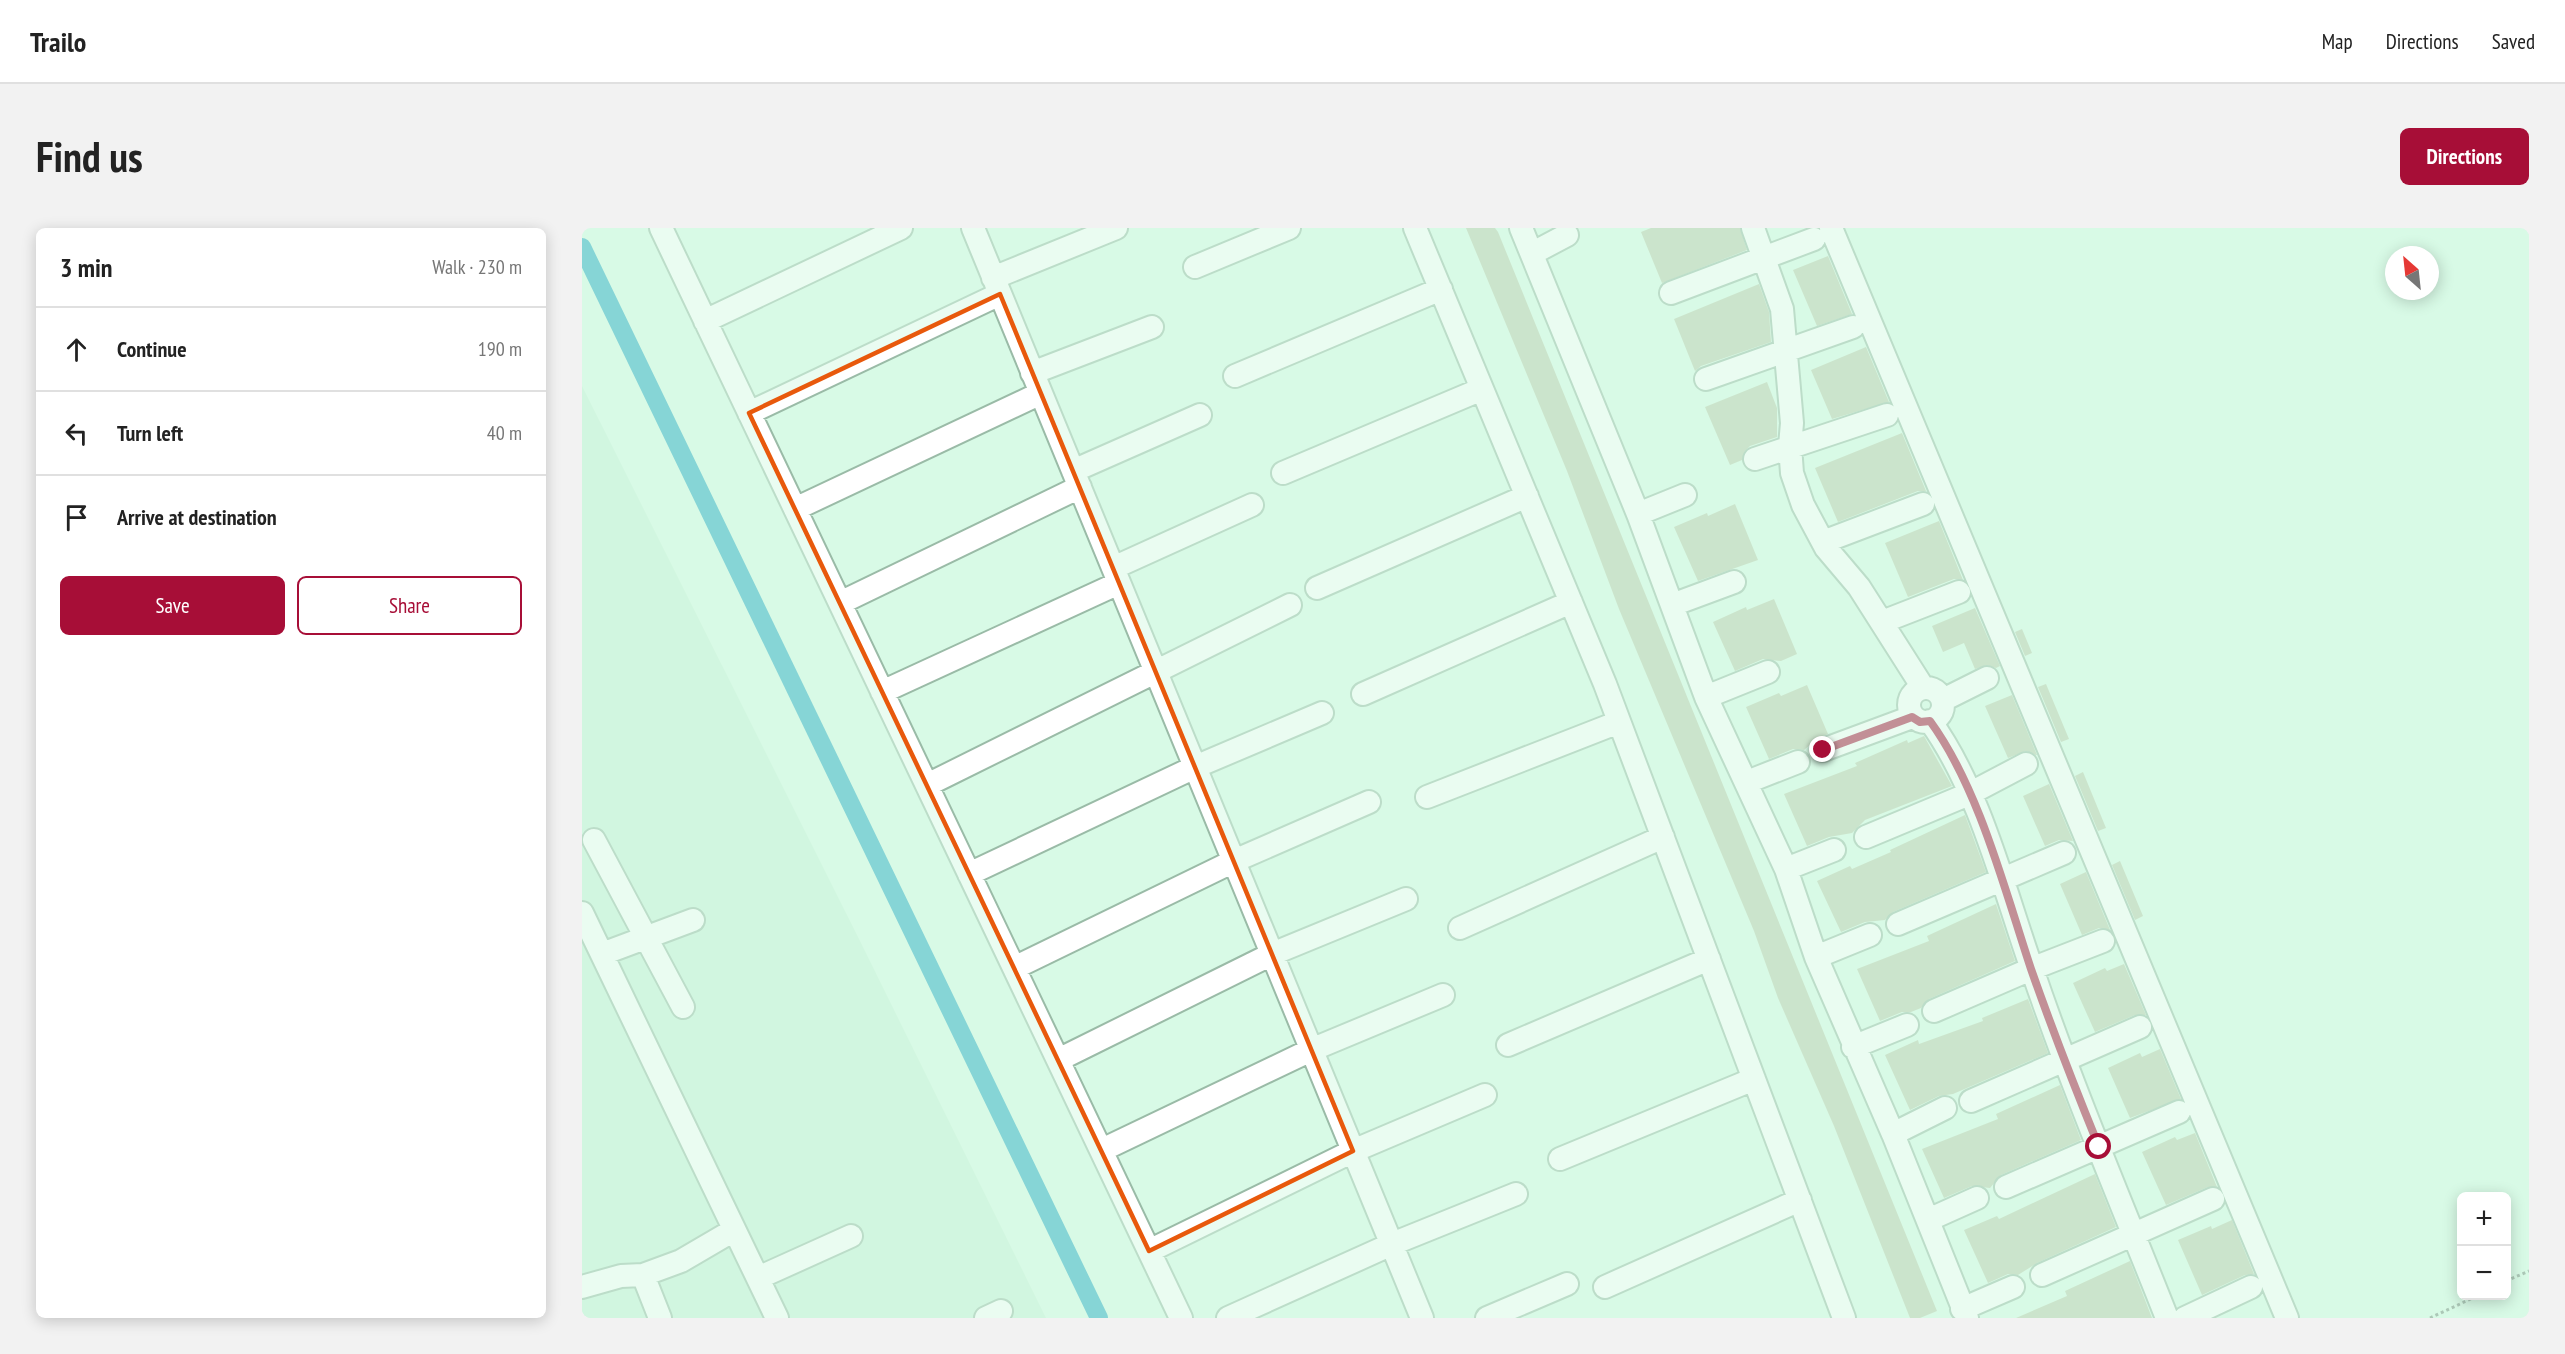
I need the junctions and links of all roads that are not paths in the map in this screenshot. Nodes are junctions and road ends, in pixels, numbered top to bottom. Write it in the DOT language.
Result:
graph roads {
  1 [pos="662,228"];
  2 [pos="902,228"];
  3 [pos="973,228"];
  4 [pos="1116,228"];
  5 [pos="1289,228"];
  6 [pos="1415,228"];
  7 [pos="1521,228"];
  8 [pos="1753,228"];
  9 [pos="1823,233"];
  10 [pos="1567,235"];
  11 [pos="1533,252"];
  12 [pos="1764,258"];
  13 [pos="1195,267"];
  14 [pos="997,286"];
  15 [pos="1441,289"];
  16 [pos="1671,293"];
  17 [pos="705,321"];
  18 [pos="1152,327"];
  19 [pos="1852,327"];
  20 [pos="1787,348"];
  21 [pos="1235,376"];
  22 [pos="1706,379"];
  23 [pos="1037,383"];
  24 [pos="1482,388"];
  25 [pos="749,412"];
  26 [pos="1200,415"];
  27 [pos="1887,415"];
  28 [pos="1790,446"];
  29 [pos="1755,459"];
  30 [pos="1283,473"];
  31 [pos="1076,479"];
  32 [pos="1685,495"];
  33 [pos="1527,496"];
  34 [pos="1923,504"];
  35 [pos="1252,505"];
  36 [pos="795,509"];
  37 [pos="1638,514"];
  38 [pos="1823,542"];
  39 [pos="1116,575"];
  40 [pos="1734,582"];
  41 [pos="1317,588"];
  42 [pos="1959,592"];
  43 [pos="1571,602"];
  44 [pos="840,603"];
  45 [pos="1672,604"];
  46 [pos="1290,605"];
  47 [pos="1882,622"];
  48 [pos="1768,672"];
  49 [pos="1156,673"];
  50 [pos="1987,678"];
  51 [pos="1922,686"];
  52 [pos="882,692"];
  53 [pos="1363,694"];
  54 [pos="1706,697"];
  55 [pos="1942,700"];
  56 [pos="1322,713"];
  57 [pos="1921,719"];
  58 [pos="1619,722"];
  59 [pos="1823,750"];
  60 [pos="1798,762"];
  61 [pos="2026,764"];
  62 [pos="1195,767"];
  63 [pos="1747,782"];
  64 [pos="927,785"];
  65 [pos="1969,794"];
  66 [pos="1427,797"];
  67 [pos="1369,802"];
  68 [pos="1663,837"];
  69 [pos="1866,837"];
  70 [pos="594,840"];
  71 [pos="1834,850"];
  72 [pos="2064,853"];
  73 [pos="1234,861"];
  74 [pos="1786,869"];
  75 [pos="969,874"];
  76 [pos="2003,879"];
  77 [pos="1406,899"];
  78 [pos="582,913"];
  79 [pos="693,920"];
  80 [pos="1898,924"];
  81 [pos="1460,928"];
  82 [pos="1870,935"];
  83 [pos="644,937"];
  84 [pos="2103,941"];
  85 [pos="602,954"];
  86 [pos="1272,954"];
  87 [pos="1816,957"];
  88 [pos="1709,959"];
  89 [pos="1014,968"];
  90 [pos="2031,969"];
  91 [pos="1443,995"];
  92 [pos="682,1007"];
  93 [pos="1934,1011"];
  94 [pos="1906,1024"];
  95 [pos="2140,1027"];
  96 [pos="1508,1045"];
  97 [pos="1853,1047"];
  98 [pos="1311,1050"];
  99 [pos="1058,1060"];
  100 [pos="2064,1060"];
  101 [pos="1754,1079"];
  102 [pos="1485,1095"];
  103 [pos="1971,1101"];
  104 [pos="1945,1108"];
  105 [pos="2179,1112"];
  106 [pos="1893,1134"];
  107 [pos="2099,1147"];
  108 [pos="1101,1150"];
  109 [pos="1353,1151"];
  110 [pos="1560,1159"];
  111 [pos="2007,1186"];
  112 [pos="1516,1194"];
  113 [pos="1977,1198"];
  114 [pos="2213,1199"];
  115 [pos="1800,1200"];
  116 [pos="1928,1220"];
  117 [pos="734,1230"];
  118 [pos="2134,1235"];
  119 [pos="851,1236"];
  120 [pos="1392,1244"];
  121 [pos="1149,1251"];
  122 [pos="643,1275"];
  123 [pos="2042,1275"];
  124 [pos="758,1278"];
  125 [pos="1567,1284"];
  126 [pos="582,1287"];
  127 [pos="1605,1287"];
  128 [pos="2013,1287"];
  129 [pos="2251,1287"];
  130 [pos="1965,1313"];
  131 [pos="660,1318"];
  132 [pos="777,1318"];
  133 [pos="1181,1318"];
  134 [pos="1228,1318"];
  135 [pos="1422,1318"];
  136 [pos="1487,1318"];
  137 [pos="1844,1318"];
  138 [pos="2167,1318"];
  139 [pos="2185,1318"];
  140 [pos="2287,1318"];
  1 -- 17 [label="street"];
  2 -- 17 [label="street"];
  3 -- 14 [label="street"];
  4 -- 14 [label="street"];
  5 -- 13 [label="street"];
  6 -- 15 [label="street"];
  7 -- 11 [label="street"];
  8 -- 12 [label="street"];
  9 -- 12 [label="street"];
  9 -- 140 [label="street"];
  10 -- 11 [label="street"];
  11 -- 37 [label="street"];
  12 -- 16 [label="street"];
  12 -- 20 [label="street"];
  14 -- 23 [label="street"];
  14 -- 25 [label="street"];
  15 -- 21 [label="street"];
  15 -- 24 [label="street"];
  17 -- 25 [label="street"];
  18 -- 23 [label="street"];
  19 -- 20 [label="street"];
  20 -- 22 [label="street"];
  20 -- 28 [label="street"];
  23 -- 31 [label="street"];
  23 -- 36 [label="street"];
  24 -- 30 [label="street"];
  24 -- 33 [label="street"];
  25 -- 36 [label="street"];
  26 -- 31 [label="street"];
  27 -- 28 [label="street"];
  28 -- 29 [label="street"];
  28 -- 38 [label="street"];
  31 -- 39 [label="street"];
  31 -- 44 [label="street"];
  32 -- 37 [label="street"];
  33 -- 41 [label="street"];
  33 -- 43 [label="street"];
  34 -- 38 [label="street"];
  35 -- 39 [label="street"];
  36 -- 44 [label="street"];
  37 -- 45 [label="street"];
  38 -- 47 [label="street"];
  39 -- 49 [label="street"];
  39 -- 52 [label="street"];
  40 -- 45 [label="street"];
  42 -- 47 [label="street"];
  43 -- 53 [label="street"];
  43 -- 58 [label="street"];
  44 -- 52 [label="street"];
  45 -- 54 [label="street"];
  46 -- 49 [label="street"];
  47 -- 51 [label="street"];
  48 -- 54 [label="street"];
  49 -- 62 [label="street"];
  49 -- 64 [label="street"];
  50 -- 55 [label="street"];
  51 -- 55 [label="street"];
  51 -- 57 [label="street"];
  52 -- 64 [label="street"];
  54 -- 63 [label="street"];
  55 -- 57 [label="street"];
  56 -- 62 [label="street"];
  57 -- 59 [label="street"];
  57 -- 65 [label="street"];
  58 -- 66 [label="street"];
  58 -- 68 [label="street"];
  60 -- 63 [label="street"];
  61 -- 65 [label="street"];
  62 -- 73 [label="street"];
  62 -- 75 [label="street"];
  63 -- 74 [label="street"];
  64 -- 75 [label="street"];
  65 -- 69 [label="street"];
  65 -- 76 [label="street"];
  67 -- 73 [label="street"];
  68 -- 81 [label="street"];
  68 -- 88 [label="street"];
  70 -- 83 [label="street"];
  71 -- 74 [label="street"];
  72 -- 76 [label="street"];
  73 -- 86 [label="street"];
  73 -- 89 [label="street"];
  74 -- 87 [label="street"];
  75 -- 89 [label="street"];
  76 -- 80 [label="street"];
  76 -- 90 [label="street"];
  77 -- 86 [label="street"];
  78 -- 85 [label="street"];
  79 -- 83 [label="street"];
  82 -- 87 [label="street"];
  83 -- 85 [label="street"];
  83 -- 92 [label="street"];
  84 -- 90 [label="street"];
  85 -- 117 [label="street"];
  86 -- 98 [label="street"];
  86 -- 99 [label="street"];
  87 -- 97 [label="street"];
  88 -- 96 [label="street"];
  88 -- 101 [label="street"];
  89 -- 99 [label="street"];
  90 -- 93 [label="street"];
  90 -- 100 [label="street"];
  91 -- 98 [label="street"];
  94 -- 97 [label="street"];
  95 -- 100 [label="street"];
  97 -- 106 [label="street"];
  98 -- 108 [label="street"];
  98 -- 109 [label="street"];
  99 -- 108 [label="street"];
  100 -- 103 [label="street"];
  100 -- 107 [label="street"];
  101 -- 110 [label="street"];
  101 -- 115 [label="street"];
  102 -- 109 [label="street"];
  104 -- 106 [label="street"];
  105 -- 107 [label="street"];
  106 -- 116 [label="street"];
  107 -- 111 [label="street"];
  107 -- 118 [label="street"];
  108 -- 121 [label="street"];
  109 -- 120 [label="street"];
  109 -- 121 [label="street"];
  112 -- 120 [label="street"];
  113 -- 116 [label="street"];
  114 -- 118 [label="street"];
  115 -- 127 [label="street"];
  115 -- 137 [label="street"];
  116 -- 130 [label="street"];
  117 -- 122 [label="street"];
  117 -- 124 [label="street"];
  118 -- 123 [label="street"];
  118 -- 138 [label="street"];
  119 -- 124 [label="street"];
  120 -- 134 [label="street"];
  120 -- 135 [label="street"];
  121 -- 133 [label="street"];
  122 -- 126 [label="street"];
  122 -- 131 [label="street"];
  124 -- 132 [label="street"];
  125 -- 136 [label="street"];
  128 -- 130 [label="street"];
  129 -- 139 [label="street"];
}
